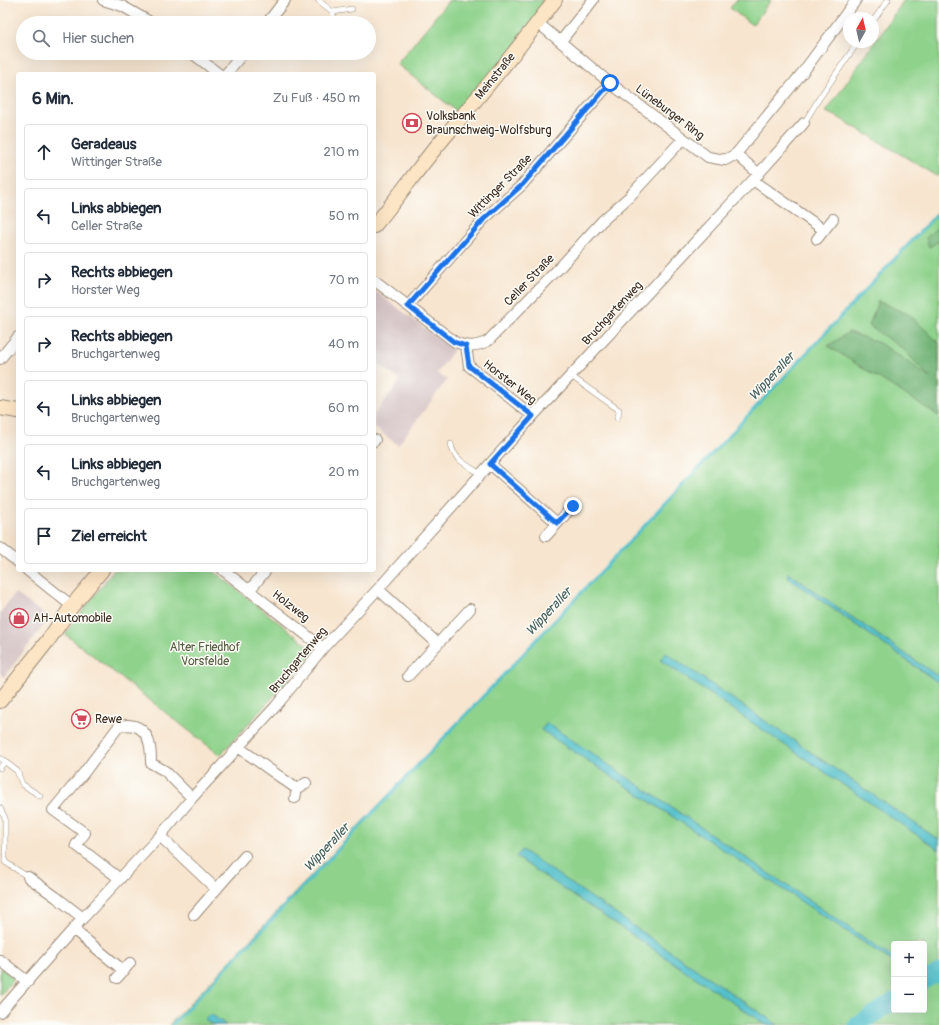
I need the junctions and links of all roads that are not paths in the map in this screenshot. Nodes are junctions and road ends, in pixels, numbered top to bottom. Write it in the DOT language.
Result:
graph roads {
  1 [pos="103,0"];
  2 [pos="285,0"];
  3 [pos="318,0"];
  4 [pos="556,0"];
  5 [pos="593,0"];
  6 [pos="856,0"];
  7 [pos="888,0"];
  8 [pos="123,3"];
  9 [pos="352,9"];
  10 [pos="333,12"];
  11 [pos="879,13"];
  12 [pos="142,16"];
  13 [pos="272,16"];
  14 [pos="333,16"];
  15 [pos="538,23"];
  16 [pos="561,42"];
  17 [pos="854,48"];
  18 [pos="201,60"];
  19 [pos="237,60"];
  20 [pos="216,72"];
  21 [pos="228,72"];
  22 [pos="610,83"];
  23 [pos="804,123"];
  24 [pos="683,139"];
  25 [pos="736,154"];
  26 [pos="756,177"];
  27 [pos="833,219"];
  28 [pos="376,224"];
  29 [pos="824,230"];
  30 [pos="817,239"];
  31 [pos="376,282"];
  32 [pos="408,306"];
  33 [pos="16,339"];
  34 [pos="466,346"];
  35 [pos="0,359"];
  36 [pos="571,376"];
  37 [pos="0,408"];
  38 [pos="16,411"];
  39 [pos="533,416"];
  40 [pos="617,418"];
  41 [pos="451,444"];
  42 [pos="490,464"];
  43 [pos="481,474"];
  44 [pos="573,506"];
  45 [pos="557,523"];
  46 [pos="546,536"];
  47 [pos="0,548"];
  48 [pos="16,560"];
  49 [pos="30,572"];
  50 [pos="100,572"];
  51 [pos="226,572"];
  52 [pos="264,572"];
  53 [pos="378,589"];
  54 [pos="249,590"];
  55 [pos="72,606"];
  56 [pos="470,609"];
  57 [pos="438,644"];
  58 [pos="323,648"];
  59 [pos="408,676"];
  60 [pos="0,701"];
  61 [pos="238,747"];
  62 [pos="0,758"];
  63 [pos="5,762"];
  64 [pos="0,768"];
  65 [pos="299,790"];
  66 [pos="40,796"];
  67 [pos="192,798"];
  68 [pos="0,808"];
  69 [pos="160,836"];
  70 [pos="245,856"];
  71 [pos="28,877"];
  72 [pos="120,879"];
  73 [pos="216,889"];
  74 [pos="194,915"];
  75 [pos="83,918"];
  76 [pos="74,930"];
  77 [pos="0,960"];
  78 [pos="124,971"];
  79 [pos="28,982"];
  80 [pos="0,1012"];
  1 -- 8 [label="street"];
  2 -- 13 [label="street"];
  3 -- 10 [label="lane"];
  4 -- 15 [label="street, Meinstraße"];
  5 -- 16 [label="street"];
  6 -- 25 [label="street"];
  7 -- 11 [label="lane"];
  8 -- 12 [label="street"];
  9 -- 10 [label="lane"];
  10 -- 14 [label="lane"];
  15 -- 16 [label="street, Lüneburger Ring"];
  15 -- 28 [label="street, Meinstraße"];
  16 -- 22 [label="street, Lüneburger Ring"];
  17 -- 23 [label="lane"];
  18 -- 20 [label="street"];
  19 -- 21 [label="street"];
  22 -- 24 [label="street, Lüneburger Ring"];
  22 -- 32 [label="street, Wittinger Straße"];
  23 -- 26 [label="street, Bruchgartenweg"];
  24 -- 25 [label="street, Lüneburger Ring"];
  24 -- 34 [label="street, Celler Straße"];
  25 -- 26 [label="street"];
  26 -- 29 [label="street"];
  26 -- 36 [label="street, Bruchgartenweg"];
  27 -- 29 [label="street"];
  29 -- 30 [label="street"];
  31 -- 32 [label="street"];
  32 -- 34 [label="street"];
  33 -- 35 [label="street"];
  34 -- 39 [label="street, Horster Weg"];
  36 -- 39 [label="street, Bruchgartenweg"];
  36 -- 40 [label="lane"];
  37 -- 38 [label="street"];
  39 -- 42 [label="street, Bruchgartenweg"];
  41 -- 43 [label="lane"];
  42 -- 43 [label="street, Bruchgartenweg"];
  42 -- 45 [label="street"];
  43 -- 53 [label="street, Bruchgartenweg"];
  44 -- 45 [label="street"];
  45 -- 46 [label="street"];
  47 -- 48 [label="street"];
  49 -- 55 [label="street"];
  50 -- 55 [label="street"];
  51 -- 54 [label="street, Holzweg"];
  52 -- 54 [label="street"];
  53 -- 57 [label="street"];
  53 -- 58 [label="street, Bruchgartenweg"];
  54 -- 58 [label="street, Holzweg"];
  55 -- 60 [label="street"];
  56 -- 57 [label="street"];
  57 -- 59 [label="street"];
  58 -- 61 [label="street, Bruchgartenweg"];
  61 -- 65 [label="street"];
  61 -- 67 [label="street, Bruchgartenweg"];
  62 -- 63 [label="lane"];
  63 -- 64 [label="lane"];
  63 -- 66 [label="lane"];
  67 -- 69 [label="street, Bruchgartenweg"];
  67 -- 72 [label="street"];
  68 -- 71 [label="lane"];
  69 -- 72 [label="street, Bruchgartenweg"];
  69 -- 73 [label="street"];
  70 -- 73 [label="street"];
  71 -- 75 [label="street"];
  72 -- 75 [label="street, Bruchgartenweg"];
  73 -- 74 [label="street"];
  75 -- 76 [label="street, Bruchgartenweg"];
  76 -- 78 [label="street"];
  76 -- 79 [label="street, Bruchgartenweg"];
  77 -- 79 [label="street"];
  79 -- 80 [label="street, Bruchgartenweg"];
}
